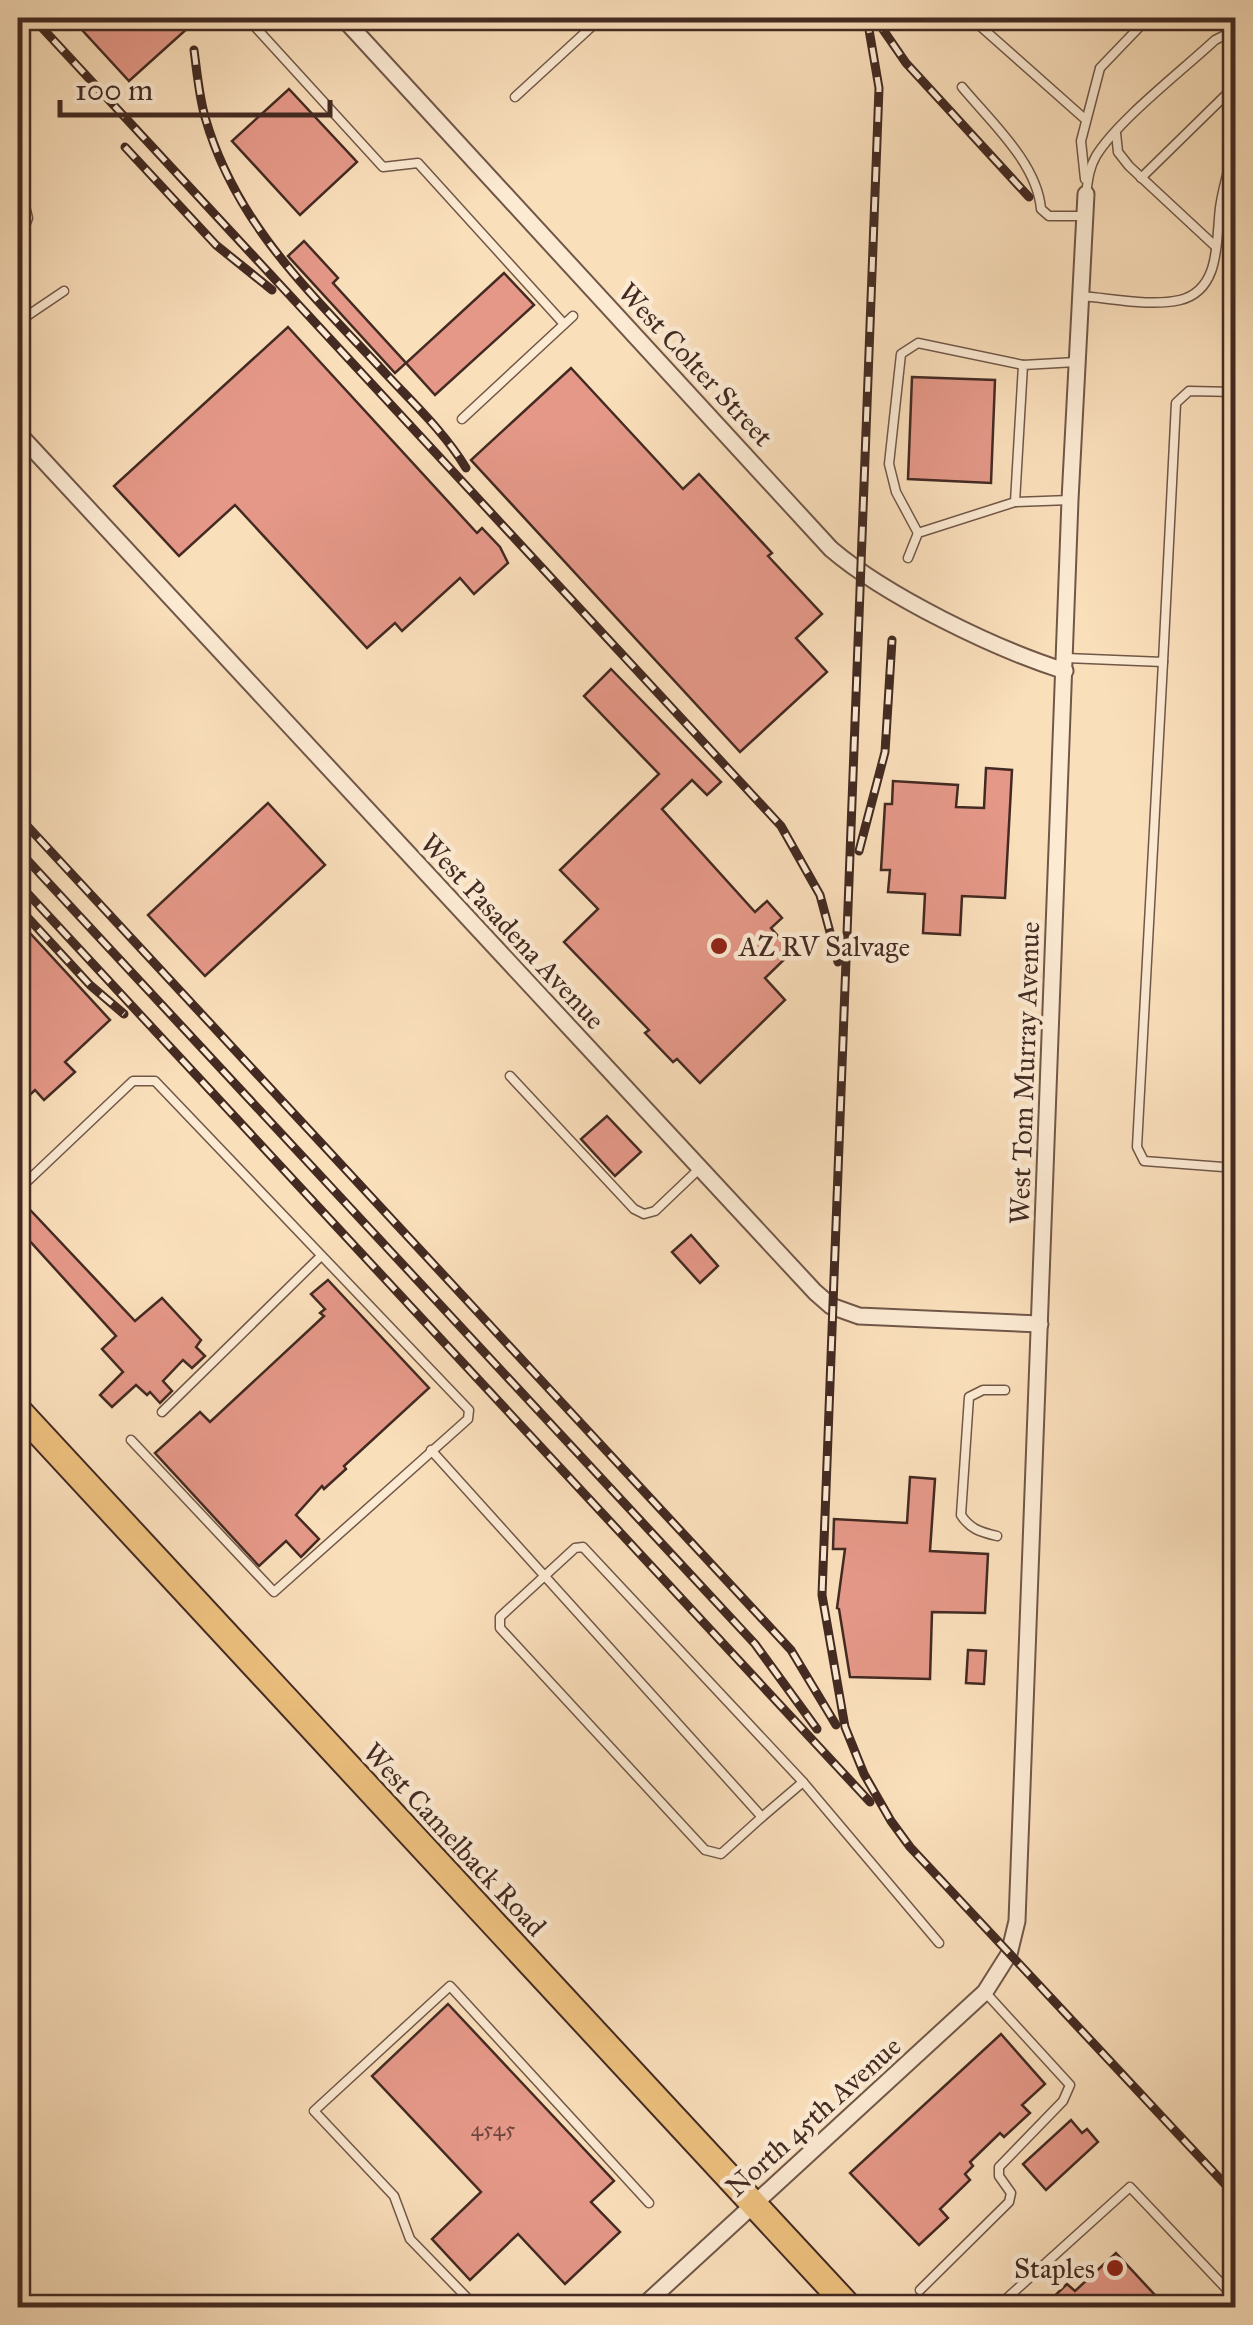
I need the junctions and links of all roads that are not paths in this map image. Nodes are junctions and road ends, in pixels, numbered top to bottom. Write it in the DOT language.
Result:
graph roads {
  1 [pos="247,18"];
  2 [pos="343,18"];
  3 [pos="601,18"];
  4 [pos="971,18"];
  5 [pos="1148,18"];
  6 [pos="1236,40"];
  7 [pos="1236,85"];
  8 [pos="962,87"];
  9 [pos="516,97"];
  10 [pos="1086,120"];
  11 [pos="1116,133"];
  12 [pos="1236,140"];
  13 [pos="1141,178"];
  14 [pos="18,180"];
  15 [pos="1086,194"];
  16 [pos="1085,216"];
  17 [pos="18,244"];
  18 [pos="1215,246"];
  19 [pos="64,291"];
  20 [pos="1080,296"];
  21 [pos="573,316"];
  22 [pos="18,322"];
  23 [pos="564,324"];
  24 [pos="1076,362"];
  25 [pos="1023,365"];
  26 [pos="1236,392"];
  27 [pos="462,418"];
  28 [pos="18,433"];
  29 [pos="1070,500"];
  30 [pos="1015,502"];
  31 [pos="918,533"];
  32 [pos="908,558"];
  33 [pos="1162,662"];
  34 [pos="1065,664"];
  35 [pos="510,1076"];
  36 [pos="699,1168"];
  37 [pos="1236,1168"];
  38 [pos="18,1190"];
  39 [pos="320,1257"];
  40 [pos="1040,1324"];
  41 [pos="1006,1390"];
  42 [pos="18,1410"];
  43 [pos="162,1412"];
  44 [pos="131,1440"];
  45 [pos="432,1450"];
  46 [pos="997,1536"];
  47 [pos="544,1577"];
  48 [pos="803,1782"];
  49 [pos="762,1817"];
  50 [pos="938,1944"];
  51 [pos="1010,1954"];
  52 [pos="985,1992"];
  53 [pos="649,2203"];
  54 [pos="753,2204"];
  55 [pos="920,2290"];
  56 [pos="1236,2299"];
  57 [pos="478,2308"];
  58 [pos="642,2308"];
  59 [pos="850,2308"];
  60 [pos="996,2308"];
  1 -- 23 [label="lane"];
  2 -- 34 [label="street, West Colter Street"];
  3 -- 9 [label="lane"];
  4 -- 10 [label="lane"];
  5 -- 10 [label="lane"];
  6 -- 11 [label="lane"];
  7 -- 13 [label="lane"];
  8 -- 16 [label="lane"];
  10 -- 15 [label="lane"];
  11 -- 13 [label="lane"];
  11 -- 15 [label="lane"];
  12 -- 18 [label="lane"];
  13 -- 18 [label="lane"];
  14 -- 17 [label="lane"];
  15 -- 16 [label="street, West Tom Murray Avenue"];
  16 -- 20 [label="street, West Tom Murray Avenue"];
  18 -- 20 [label="lane"];
  19 -- 22 [label="lane"];
  20 -- 24 [label="street, West Tom Murray Avenue"];
  21 -- 23 [label="lane"];
  23 -- 27 [label="lane"];
  24 -- 25 [label="lane"];
  24 -- 29 [label="street, West Tom Murray Avenue"];
  25 -- 30 [label="lane"];
  25 -- 31 [label="lane"];
  26 -- 33 [label="lane"];
  28 -- 36 [label="street, West Pasadena Avenue"];
  29 -- 30 [label="lane"];
  29 -- 34 [label="street, West Tom Murray Avenue"];
  30 -- 31 [label="lane"];
  31 -- 32 [label="lane"];
  33 -- 34 [label="lane"];
  33 -- 37 [label="lane"];
  34 -- 40 [label="street, West Tom Murray Avenue"];
  35 -- 36 [label="lane"];
  36 -- 40 [label="street, West Pasadena Avenue"];
  38 -- 39 [label="lane"];
  39 -- 43 [label="lane"];
  39 -- 45 [label="lane"];
  40 -- 51 [label="street, West Tom Murray Avenue"];
  41 -- 46 [label="lane"];
  42 -- 54 [label="main road, West Camelback Road"];
  44 -- 45 [label="lane"];
  45 -- 47 [label="lane"];
  47 -- 48 [label="lane"];
  47 -- 49 [label="lane"];
  47 -- 49 [label="lane"];
  48 -- 49 [label="lane"];
  48 -- 50 [label="lane"];
  51 -- 52 [label="street, North 45th Avenue"];
  52 -- 54 [label="street, North 45th Avenue"];
  52 -- 55 [label="lane"];
  53 -- 57 [label="lane"];
  54 -- 58 [label="street, North 45th Avenue"];
  54 -- 59 [label="main road, West Camelback Road"];
  56 -- 60 [label="lane"];
}
